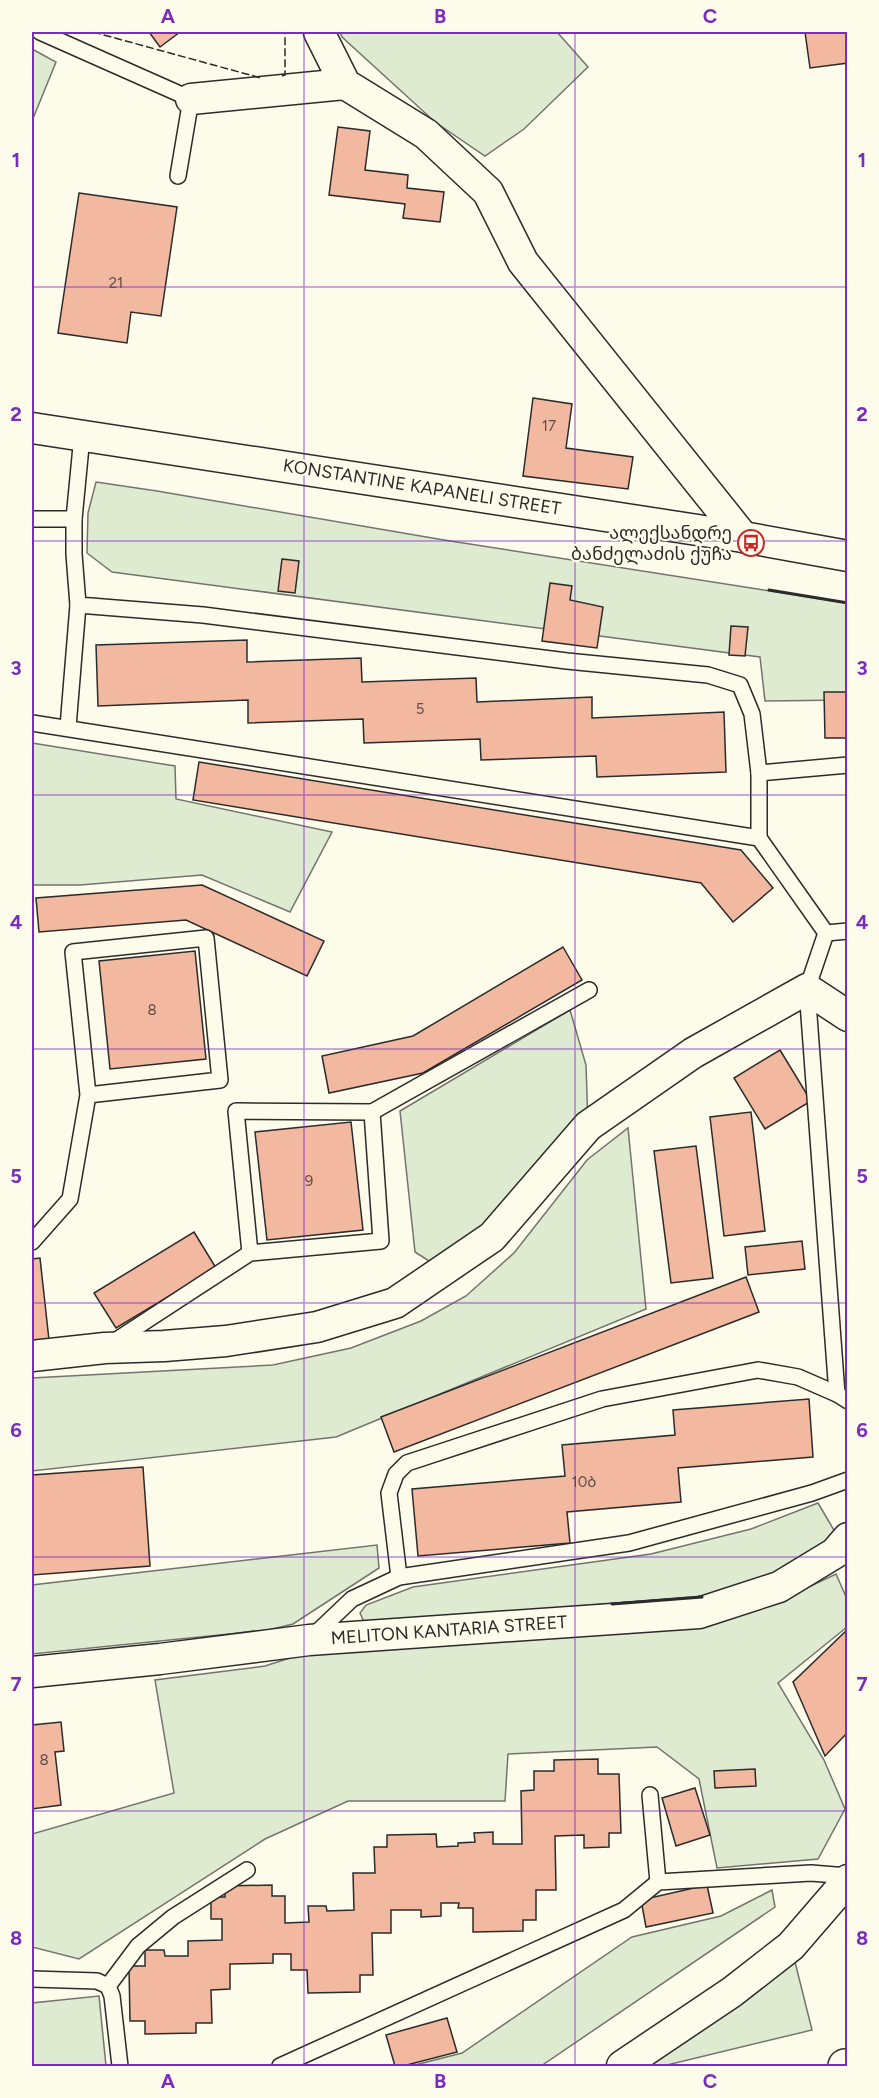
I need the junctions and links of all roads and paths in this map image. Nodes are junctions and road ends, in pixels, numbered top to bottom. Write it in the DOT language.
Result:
graph roads {
  1 [pos="40,32"];
  2 [pos="319,32"];
  3 [pos="345,84"];
  4 [pos="191,99"];
  5 [pos="178,176"];
  6 [pos="32,428"];
  7 [pos="82,436"];
  8 [pos="32,519"];
  9 [pos="74,519"];
  10 [pos="743,537"];
  11 [pos="848,556"];
  12 [pos="78,605"];
  13 [pos="32,723"];
  14 [pos="68,728"];
  15 [pos="848,765"];
  16 [pos="759,773"];
  17 [pos="759,838"];
  18 [pos="848,931"];
  19 [pos="826,933"];
  20 [pos="807,989"];
  21 [pos="589,990"];
  22 [pos="848,1016"];
  23 [pos="88,1095"];
  24 [pos="372,1112"];
  25 [pos="32,1242"];
  26 [pos="250,1254"];
  27 [pos="105,1348"];
  28 [pos="32,1356"];
  29 [pos="842,1397"];
  30 [pos="848,1480"];
  31 [pos="848,1538"];
  32 [pos="399,1577"];
  33 [pos="309,1640"];
  34 [pos="32,1672"];
  35 [pos="650,1795"];
  36 [pos="247,1870"];
  37 [pos="848,1878"];
  38 [pos="658,1882"];
  39 [pos="32,1978"];
  40 [pos="108,1986"];
  41 [pos="120,2067"];
  42 [pos="280,2067"];
  43 [pos="622,2067"];
  1 -- 4 [label="lane"];
  2 -- 3 [label="street"];
  3 -- 4 [label="street"];
  3 -- 10 [label="street"];
  4 -- 5 [label="lane"];
  6 -- 7 [label="street, KONSTANTINE KAPANELI STREET"];
  7 -- 9 [label="lane"];
  7 -- 10 [label="street, KONSTANTINE KAPANELI STREET"];
  8 -- 9 [label="lane"];
  9 -- 12 [label="lane"];
  10 -- 11 [label="street, KONSTANTINE KAPANELI STREET"];
  12 -- 14 [label="lane"];
  12 -- 16 [label="lane"];
  13 -- 14 [label="lane"];
  14 -- 17 [label="lane"];
  15 -- 16 [label="lane"];
  16 -- 17 [label="lane"];
  17 -- 19 [label="lane"];
  18 -- 19 [label="lane"];
  19 -- 20 [label="lane"];
  20 -- 22 [label="street"];
  20 -- 27 [label="street"];
  20 -- 29 [label="lane"];
  21 -- 24 [label="lane"];
  23 -- 23 [label="lane"];
  23 -- 25 [label="lane"];
  24 -- 26 [label="lane"];
  24 -- 26 [label="lane"];
  26 -- 27 [label="lane"];
  27 -- 28 [label="street"];
  29 -- 32 [label="lane"];
  30 -- 32 [label="lane"];
  31 -- 33 [label="street, MELITON KANTARIA STREET"];
  32 -- 33 [label="lane"];
  33 -- 34 [label="street, MELITON KANTARIA STREET"];
  35 -- 38 [label="lane"];
  36 -- 40 [label="lane"];
  37 -- 38 [label="lane"];
  37 -- 43 [label="street"];
  38 -- 42 [label="lane"];
  39 -- 40 [label="lane"];
  40 -- 41 [label="lane"];
}
